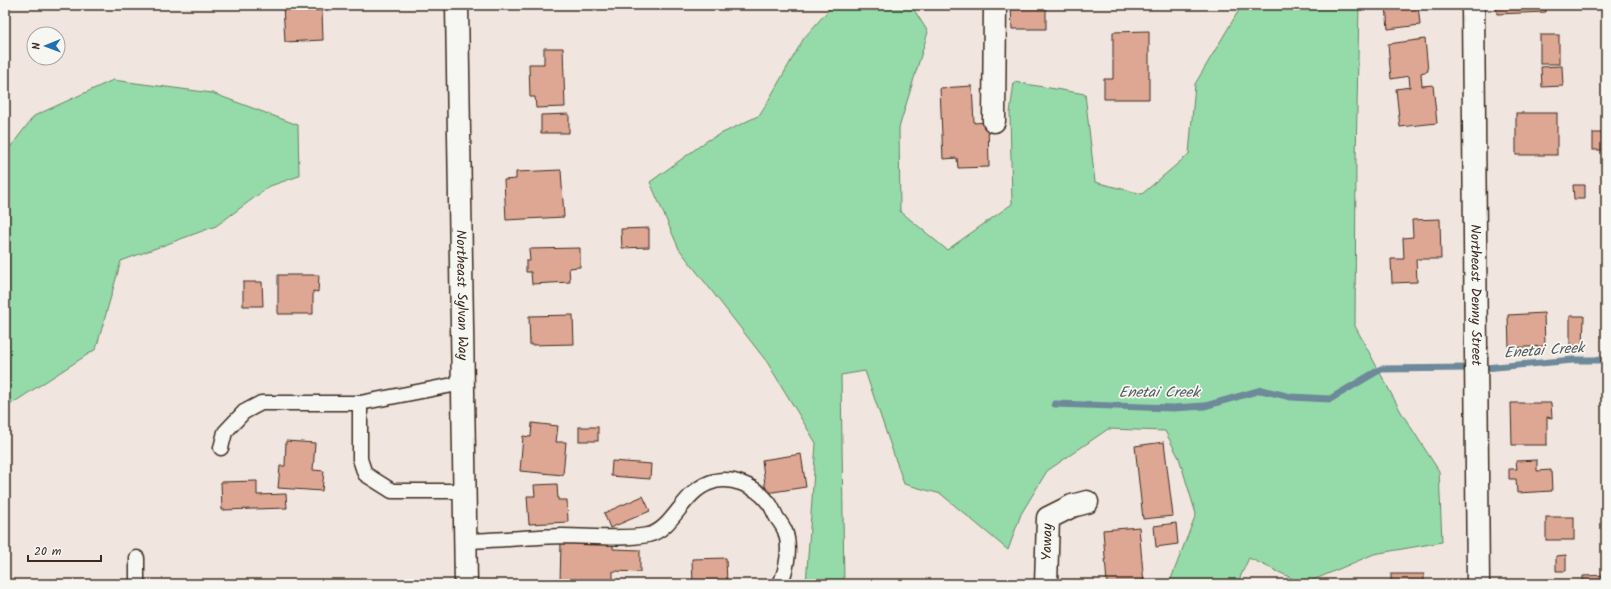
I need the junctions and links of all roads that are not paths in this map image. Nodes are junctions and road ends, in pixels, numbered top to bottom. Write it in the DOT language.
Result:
graph roads {
  1 [pos="457,5"];
  2 [pos="995,5"];
  3 [pos="1473,5"];
  4 [pos="994,121"];
  5 [pos="463,383"];
  6 [pos="360,403"];
  7 [pos="221,448"];
  8 [pos="465,491"];
  9 [pos="1087,502"];
  10 [pos="465,541"];
  11 [pos="137,558"];
  12 [pos="137,584"];
  13 [pos="466,584"];
  14 [pos="780,584"];
  15 [pos="1046,584"];
  16 [pos="1478,584"];
  1 -- 5 [label="street, Northeast Sylvan Way"];
  2 -- 4 [label="street"];
  3 -- 16 [label="street, Northeast Denny Street"];
  5 -- 6 [label="lane"];
  5 -- 8 [label="street, Northeast Sylvan Way"];
  6 -- 7 [label="lane"];
  6 -- 8 [label="lane"];
  8 -- 10 [label="street, Northeast Sylvan Way"];
  9 -- 15 [label="street, Yaway"];
  10 -- 13 [label="street, Northeast Sylvan Way"];
  10 -- 14 [label="lane"];
  11 -- 12 [label="lane"];
}
